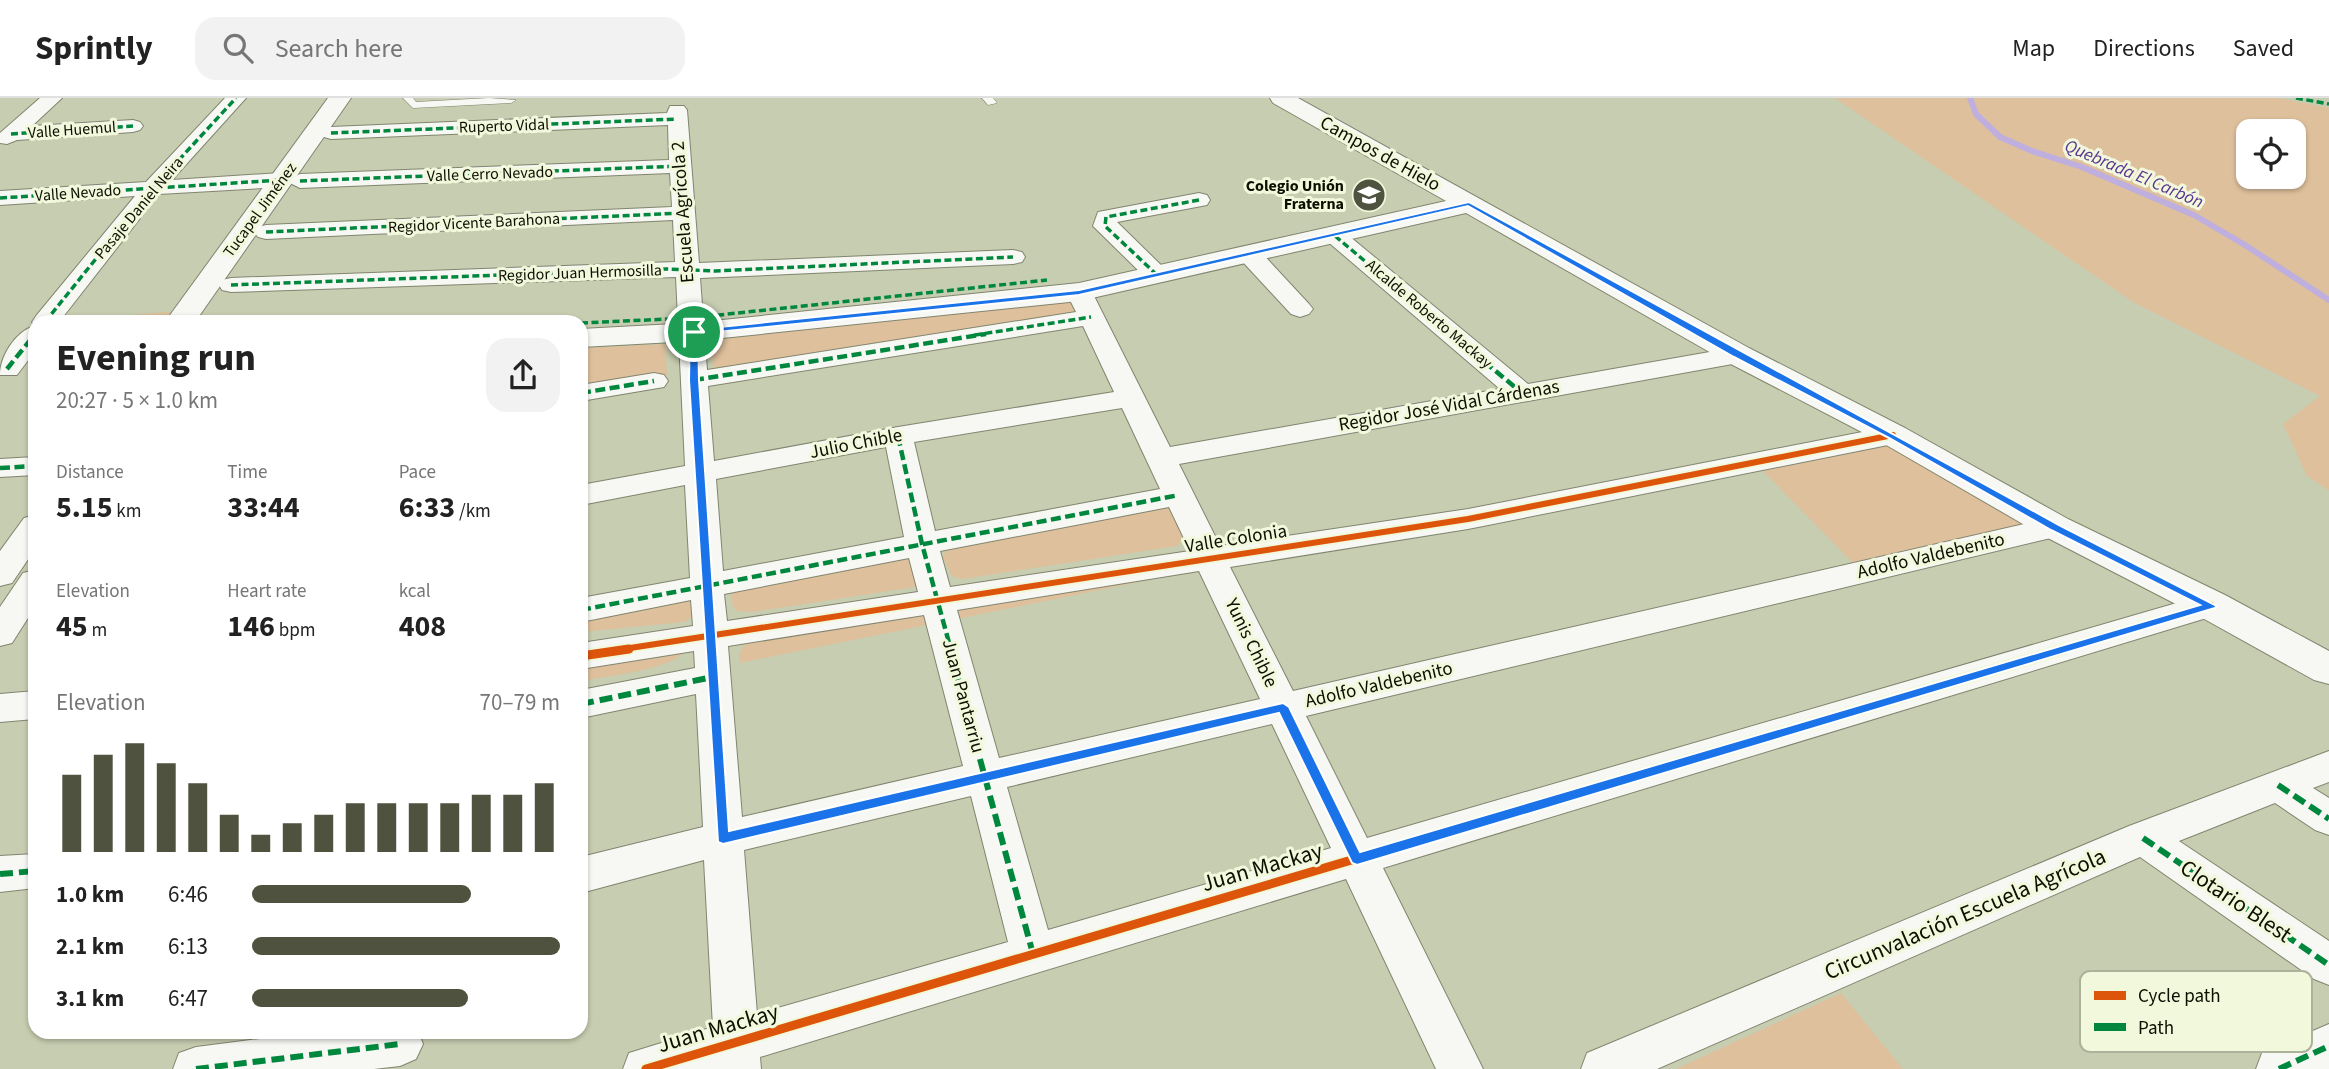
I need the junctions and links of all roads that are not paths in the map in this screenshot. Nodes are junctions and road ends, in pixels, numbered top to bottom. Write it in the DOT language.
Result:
graph roads {
  1 [pos="52,98"];
  2 [pos="236,98"];
  3 [pos="340,98"];
  4 [pos="355,98"];
  5 [pos="408,98"];
  6 [pos="1281,98"];
  7 [pos="511,100"];
  8 [pos="677,115"];
  9 [pos="134,127"];
  10 [pos="331,133"];
  11 [pos="6,139"];
  12 [pos="681,166"];
  13 [pos="290,181"];
  14 [pos="153,188"];
  15 [pos="0,198"];
  16 [pos="1199,200"];
  17 [pos="1469,204"];
  18 [pos="683,213"];
  19 [pos="265,232"];
  20 [pos="1335,236"];
  21 [pos="1250,255"];
  22 [pos="1013,257"];
  23 [pos="686,271"];
  24 [pos="1157,275"];
  25 [pos="231,285"];
  26 [pos="1085,305"];
  27 [pos="1300,309"];
  28 [pos="51,315"];
  29 [pos="185,315"];
  30 [pos="211,315"];
  31 [pos="694,332"];
  32 [pos="588,338"];
  33 [pos="28,342"];
  34 [pos="1738,355"];
  35 [pos="28,367"];
  36 [pos="4,369"];
  37 [pos="694,380"];
  38 [pos="654,381"];
  39 [pos="588,392"];
  40 [pos="1522,393"];
  41 [pos="1132,398"];
  42 [pos="1893,435"];
  43 [pos="898,436"];
  44 [pos="1161,458"];
  45 [pos="28,466"];
  46 [pos="0,468"];
  47 [pos="701,474"];
  48 [pos="588,494"];
  49 [pos="1179,495"];
  50 [pos="2055,527"];
  51 [pos="28,535"];
  52 [pos="922,544"];
  53 [pos="1210,559"];
  54 [pos="0,575"];
  55 [pos="707,586"];
  56 [pos="28,592"];
  57 [pos="937,600"];
  58 [pos="2211,606"];
  59 [pos="588,609"];
  60 [pos="0,634"];
  61 [pos="710,638"];
  62 [pos="588,655"];
  63 [pos="2329,669"];
  64 [pos="713,677"];
  65 [pos="588,704"];
  66 [pos="28,706"];
  67 [pos="1283,707"];
  68 [pos="0,708"];
  69 [pos="2329,766"];
  70 [pos="985,777"];
  71 [pos="2278,785"];
  72 [pos="2329,818"];
  73 [pos="723,838"];
  74 [pos="2143,838"];
  75 [pos="1357,859"];
  76 [pos="28,872"];
  77 [pos="588,873"];
  78 [pos="0,874"];
  79 [pos="1033,954"];
  80 [pos="2329,965"];
  81 [pos="2329,1046"];
  82 [pos="399,1048"];
  83 [pos="737,1056"];
  84 [pos="196,1069"];
  85 [pos="646,1069"];
  86 [pos="1460,1069"];
  87 [pos="1604,1069"];
  88 [pos="2279,1069"];
  1 -- 11 [label="street"];
  2 -- 14 [label="street, Pasaje Daniel Neira"];
  3 -- 13 [label="street, Tucapel Jiménez"];
  4 -- 10 [label="street, Tucapel Jiménez"];
  5 -- 7 [label="lane"];
  6 -- 17 [label="street, Campos de Hielo"];
  8 -- 10 [label="street, Ruperto Vidal"];
  8 -- 12 [label="street, Escuela Agrícola 2"];
  9 -- 11 [label="street, Valle Huemul"];
  10 -- 13 [label="street, Tucapel Jiménez"];
  12 -- 13 [label="street, Valle Cerro Nevado"];
  12 -- 18 [label="street, Escuela Agrícola 2"];
  13 -- 14 [label="street, Valle Nevado"];
  13 -- 19 [label="street, Tucapel Jiménez"];
  13 -- 29 [label="street, Tucapel Jiménez"];
  14 -- 15 [label="street, Valle Nevado"];
  14 -- 28 [label="street, Pasaje Daniel Neira"];
  16 -- 24 [label="street"];
  17 -- 20 [label="street"];
  17 -- 34 [label="street, Campos de Hielo"];
  18 -- 19 [label="street, Regidor Vicente Barahona"];
  18 -- 23 [label="street, Escuela Agrícola 2"];
  19 -- 25 [label="street, Tucapel Jiménez"];
  20 -- 21 [label="street"];
  20 -- 40 [label="street, Alcalde Roberto Mackay"];
  21 -- 24 [label="street"];
  21 -- 27 [label="street"];
  22 -- 23 [label="street, Regidor Juan Hermosilla"];
  23 -- 25 [label="street, Regidor Juan Hermosilla"];
  23 -- 31 [label="street, Escuela Agrícola 2"];
  24 -- 26 [label="street"];
  25 -- 30 [label="street, Tucapel Jiménez"];
  26 -- 31 [label="street"];
  26 -- 37 [label="street"];
  26 -- 41 [label="street, Yunis Chible"];
  31 -- 32 [label="street"];
  31 -- 37 [label="street, Escuela Agrícola 2"];
  33 -- 36 [label="street"];
  34 -- 40 [label="street, Regidor José Vidal Cárdenas"];
  34 -- 42 [label="street, Campos de Hielo"];
  35 -- 36 [label="street"];
  37 -- 47 [label="street, Escuela Agrícola 2"];
  38 -- 39 [label="street"];
  40 -- 44 [label="street, Regidor José Vidal Cárdenas"];
  41 -- 43 [label="street, Julio Chible"];
  41 -- 44 [label="street, Yunis Chible"];
  42 -- 50 [label="street, Campos de Hielo"];
  42 -- 53 [label="street, Valle Colonia"];
  43 -- 47 [label="street, Julio Chible"];
  43 -- 52 [label="street, Juan Pantarriu"];
  44 -- 49 [label="street, Yunis Chible"];
  45 -- 46 [label="street"];
  47 -- 48 [label="street, Julio Chible"];
  47 -- 55 [label="street, Escuela Agrícola 2"];
  49 -- 52 [label="street"];
  49 -- 53 [label="street, Yunis Chible"];
  50 -- 58 [label="street, Campos de Hielo"];
  50 -- 67 [label="street, Adolfo Valdebenito"];
  51 -- 54 [label="street"];
  52 -- 55 [label="street"];
  52 -- 57 [label="street, Juan Pantarriu"];
  53 -- 57 [label="street, Valle Colonia"];
  53 -- 67 [label="street, Yunis Chible"];
  55 -- 59 [label="street"];
  55 -- 61 [label="street, Escuela Agrícola 2"];
  56 -- 60 [label="street"];
  57 -- 61 [label="street, Valle Colonia"];
  57 -- 70 [label="street, Juan Pantarriu"];
  58 -- 63 [label="street, Campos de Hielo"];
  58 -- 75 [label="street, Juan Mackay"];
  61 -- 62 [label="street, Valle Colonia"];
  61 -- 64 [label="street, Escuela Agrícola 2"];
  64 -- 65 [label="street"];
  64 -- 73 [label="street, Escuela Agrícola 2"];
  66 -- 68 [label="street"];
  67 -- 70 [label="street, Adolfo Valdebenito"];
  67 -- 75 [label="street, Yunis Chible"];
  69 -- 71 [label="street, Circunvalación Escuela Agrícola"];
  70 -- 73 [label="street, Adolfo Valdebenito"];
  70 -- 79 [label="street, Juan Pantarriu"];
  71 -- 72 [label="street"];
  71 -- 74 [label="street, Circunvalación Escuela Agrícola"];
  73 -- 77 [label="street, Adolfo Valdebenito"];
  73 -- 83 [label="street, Escuela Agrícola 2"];
  74 -- 80 [label="street, Clotario Blest"];
  74 -- 87 [label="street, Circunvalación Escuela Agrícola"];
  75 -- 79 [label="street, Juan Mackay"];
  75 -- 86 [label="street, Yunis Chible"];
  76 -- 78 [label="street"];
  79 -- 83 [label="street, Juan Mackay"];
  81 -- 88 [label="street"];
  82 -- 84 [label="street"];
  83 -- 85 [label="street, Juan Mackay"];
}
